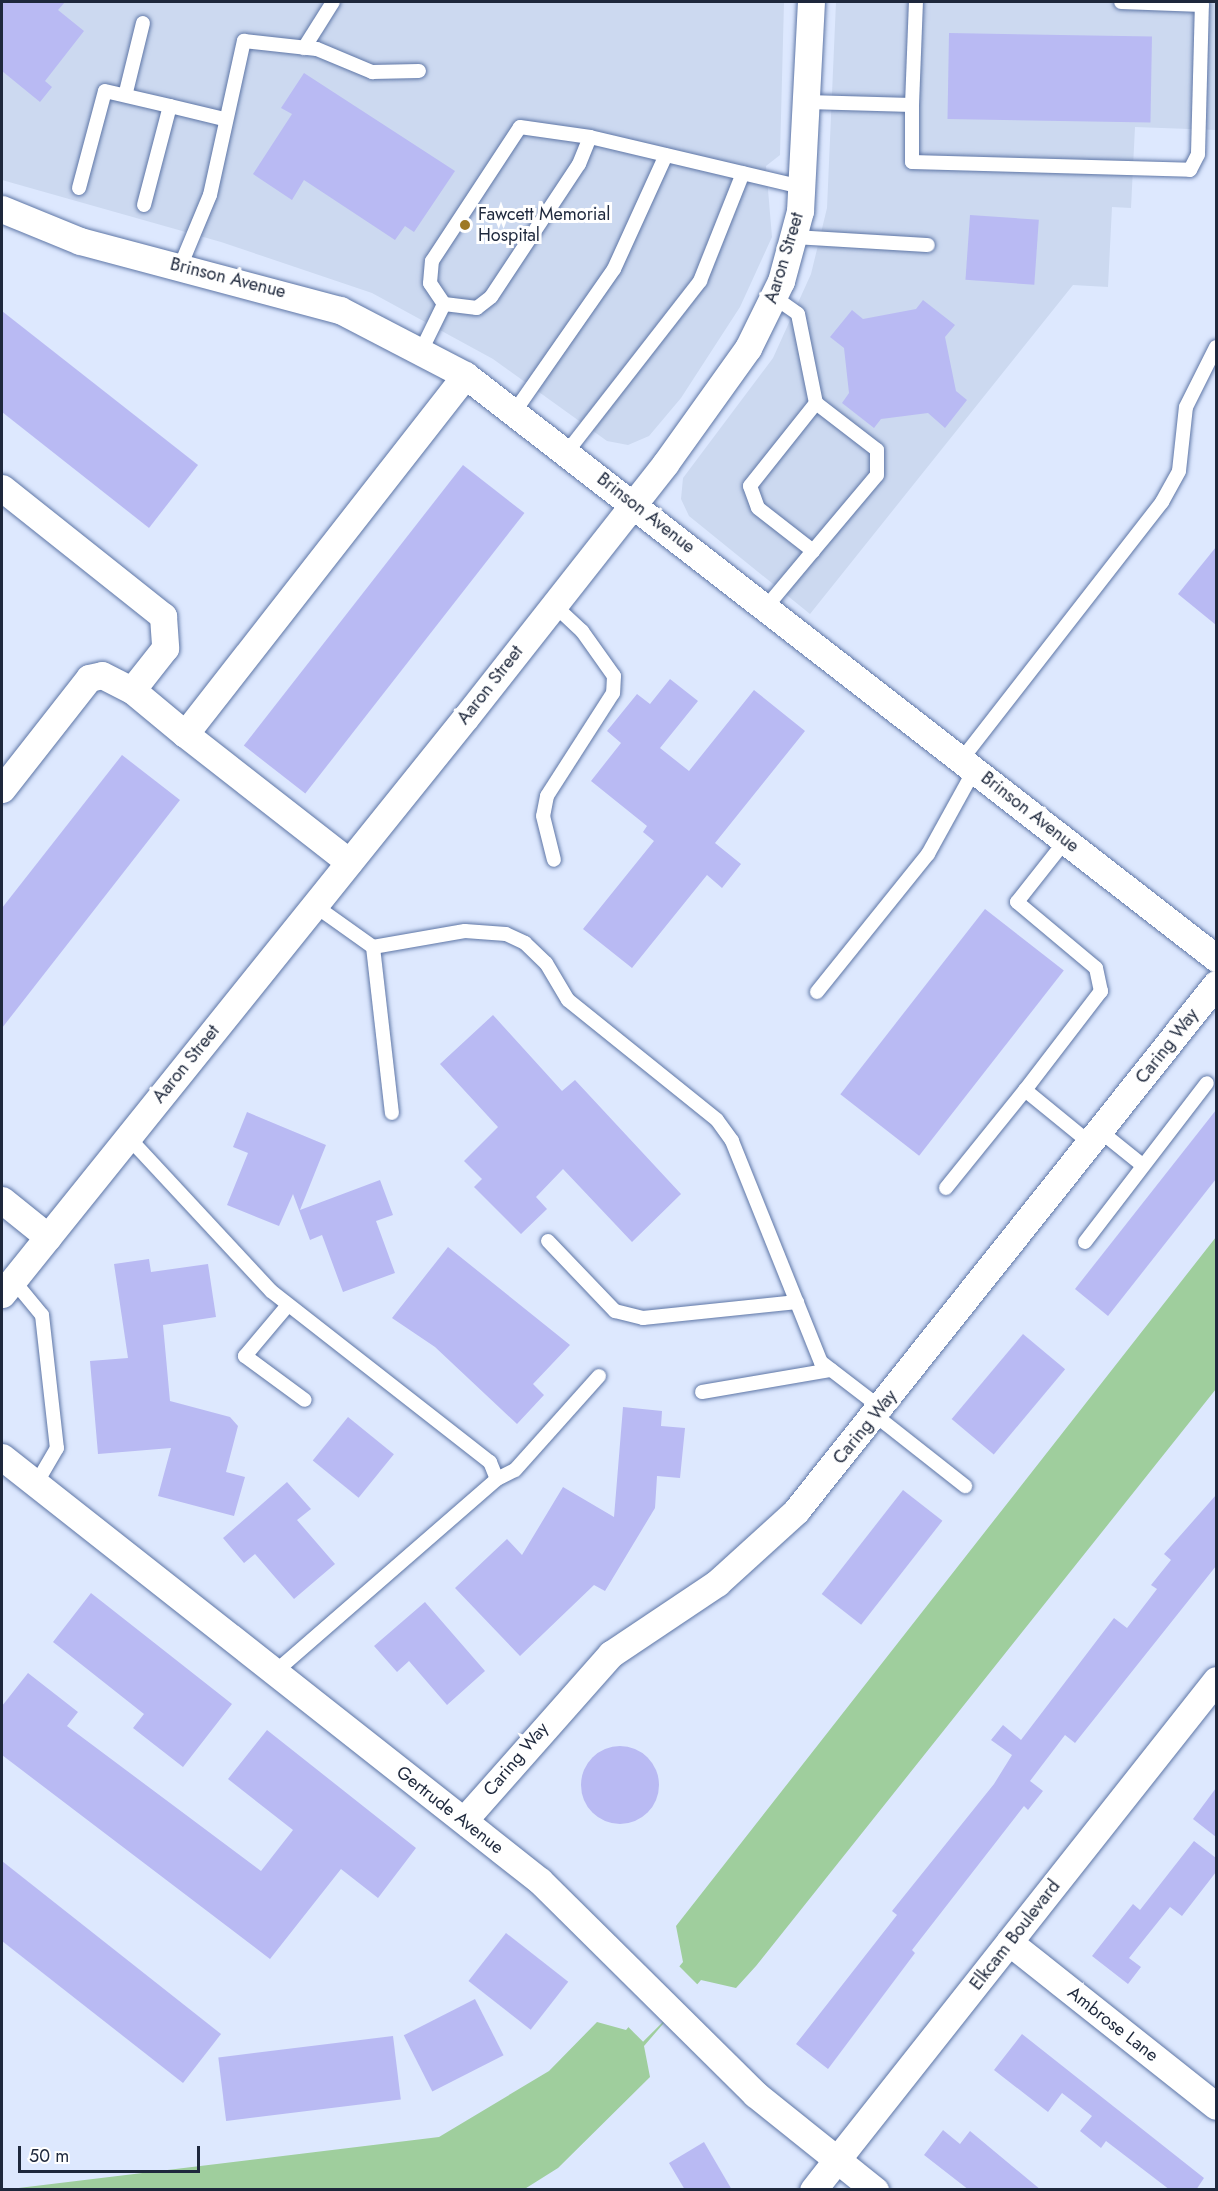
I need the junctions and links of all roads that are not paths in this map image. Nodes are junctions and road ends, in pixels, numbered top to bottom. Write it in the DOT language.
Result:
graph roads {
  1 [pos="333,2"];
  2 [pos="810,2"];
  3 [pos="916,2"];
  4 [pos="1121,2"];
  5 [pos="143,23"];
  6 [pos="304,48"];
  7 [pos="420,71"];
  8 [pos="126,92"];
  9 [pos="807,102"];
  10 [pos="912,105"];
  11 [pos="170,106"];
  12 [pos="224,119"];
  13 [pos="590,137"];
  14 [pos="666,155"];
  15 [pos="743,173"];
  16 [pos="802,187"];
  17 [pos="79,188"];
  18 [pos="144,205"];
  19 [pos="2,209"];
  20 [pos="793,237"];
  21 [pos="928,245"];
  22 [pos="180,267"];
  23 [pos="774,297"];
  24 [pos="444,304"];
  25 [pos="1216,347"];
  26 [pos="422,349"];
  27 [pos="465,375"];
  28 [pos="816,403"];
  29 [pos="515,411"];
  30 [pos="567,452"];
  31 [pos="2,488"];
  32 [pos="633,503"];
  33 [pos="813,551"];
  34 [pos="554,604"];
  35 [pos="767,606"];
  36 [pos="132,690"];
  37 [pos="185,734"];
  38 [pos="969,764"];
  39 [pos="2,789"];
  40 [pos="1066,840"];
  41 [pos="554,860"];
  42 [pos="349,862"];
  43 [pos="314,905"];
  44 [pos="373,947"];
  45 [pos="1216,958"];
  46 [pos="1216,984"];
  47 [pos="817,992"];
  48 [pos="1207,1083"];
  49 [pos="1025,1090"];
  50 [pos="392,1113"];
  51 [pos="128,1137"];
  52 [pos="1095,1137"];
  53 [pos="1140,1164"];
  54 [pos="946,1188"];
  55 [pos="2,1200"];
  56 [pos="48,1236"];
  57 [pos="548,1241"];
  58 [pos="1086,1242"];
  59 [pos="7,1287"];
  60 [pos="797,1302"];
  61 [pos="288,1305"];
  62 [pos="831,1370"];
  63 [pos="599,1376"];
  64 [pos="702,1392"];
  65 [pos="305,1400"];
  66 [pos="878,1412"];
  67 [pos="2,1457"];
  68 [pos="497,1479"];
  69 [pos="36,1484"];
  70 [pos="965,1486"];
  71 [pos="275,1672"];
  72 [pos="1216,1680"];
  73 [pos="464,1820"];
  74 [pos="1009,1942"];
  75 [pos="1216,2106"];
  76 [pos="837,2160"];
  77 [pos="813,2190"];
  78 [pos="875,2190"];
  1 -- 6 [label="lane"];
  2 -- 9 [label="street, Aaron Street"];
  3 -- 10 [label="lane"];
  4 -- 10 [label="lane"];
  5 -- 8 [label="lane"];
  6 -- 7 [label="lane"];
  6 -- 12 [label="lane"];
  8 -- 11 [label="lane"];
  8 -- 17 [label="lane"];
  9 -- 10 [label="lane"];
  9 -- 16 [label="street, Aaron Street"];
  11 -- 12 [label="lane"];
  11 -- 18 [label="lane"];
  12 -- 22 [label="lane"];
  13 -- 14 [label="lane"];
  13 -- 24 [label="lane"];
  13 -- 24 [label="lane"];
  14 -- 15 [label="lane"];
  14 -- 29 [label="lane"];
  15 -- 16 [label="lane"];
  15 -- 30 [label="lane"];
  16 -- 20 [label="street, Aaron Street"];
  19 -- 22 [label="street, Brinson Avenue"];
  20 -- 21 [label="lane"];
  20 -- 23 [label="street, Aaron Street"];
  22 -- 26 [label="street, Brinson Avenue"];
  23 -- 28 [label="lane"];
  23 -- 32 [label="street, Aaron Street"];
  24 -- 26 [label="lane"];
  25 -- 38 [label="lane"];
  26 -- 27 [label="street, Brinson Avenue"];
  27 -- 29 [label="street, Brinson Avenue"];
  27 -- 37 [label="street"];
  28 -- 33 [label="lane"];
  28 -- 33 [label="lane"];
  29 -- 30 [label="street, Brinson Avenue"];
  30 -- 32 [label="street, Brinson Avenue"];
  31 -- 36 [label="street"];
  32 -- 34 [label="street, Aaron Street"];
  32 -- 35 [label="street, Brinson Avenue"];
  33 -- 35 [label="lane"];
  34 -- 41 [label="lane"];
  34 -- 42 [label="street, Aaron Street"];
  35 -- 38 [label="street, Brinson Avenue"];
  36 -- 37 [label="street"];
  36 -- 39 [label="street"];
  37 -- 42 [label="street"];
  38 -- 40 [label="street, Brinson Avenue"];
  38 -- 47 [label="lane"];
  40 -- 45 [label="street, Brinson Avenue"];
  40 -- 49 [label="lane"];
  42 -- 43 [label="street, Aaron Street"];
  43 -- 44 [label="lane"];
  43 -- 51 [label="street, Aaron Street"];
  44 -- 50 [label="lane"];
  44 -- 60 [label="lane"];
  46 -- 52 [label="street, Caring Way"];
  48 -- 53 [label="lane"];
  49 -- 52 [label="lane"];
  49 -- 54 [label="lane"];
  51 -- 56 [label="street, Aaron Street"];
  51 -- 61 [label="lane"];
  52 -- 53 [label="lane"];
  52 -- 66 [label="street, Caring Way"];
  53 -- 58 [label="lane"];
  55 -- 56 [label="street"];
  56 -- 59 [label="street, Aaron Street"];
  57 -- 60 [label="lane"];
  59 -- 69 [label="lane"];
  60 -- 62 [label="lane"];
  61 -- 65 [label="lane"];
  61 -- 68 [label="lane"];
  62 -- 64 [label="lane"];
  62 -- 66 [label="lane"];
  63 -- 68 [label="lane"];
  66 -- 70 [label="lane"];
  66 -- 73 [label="street, Caring Way"];
  67 -- 69 [label="street, Gertrude Avenue"];
  68 -- 71 [label="lane"];
  69 -- 71 [label="street, Gertrude Avenue"];
  71 -- 73 [label="street, Gertrude Avenue"];
  72 -- 74 [label="street, Elkcam Boulevard"];
  73 -- 76 [label="street, Gertrude Avenue"];
  74 -- 75 [label="street, Ambrose Lane"];
  74 -- 76 [label="street, Elkcam Boulevard"];
  76 -- 77 [label="street, Elkcam Boulevard"];
  76 -- 78 [label="street, Gertrude Avenue"];
}
